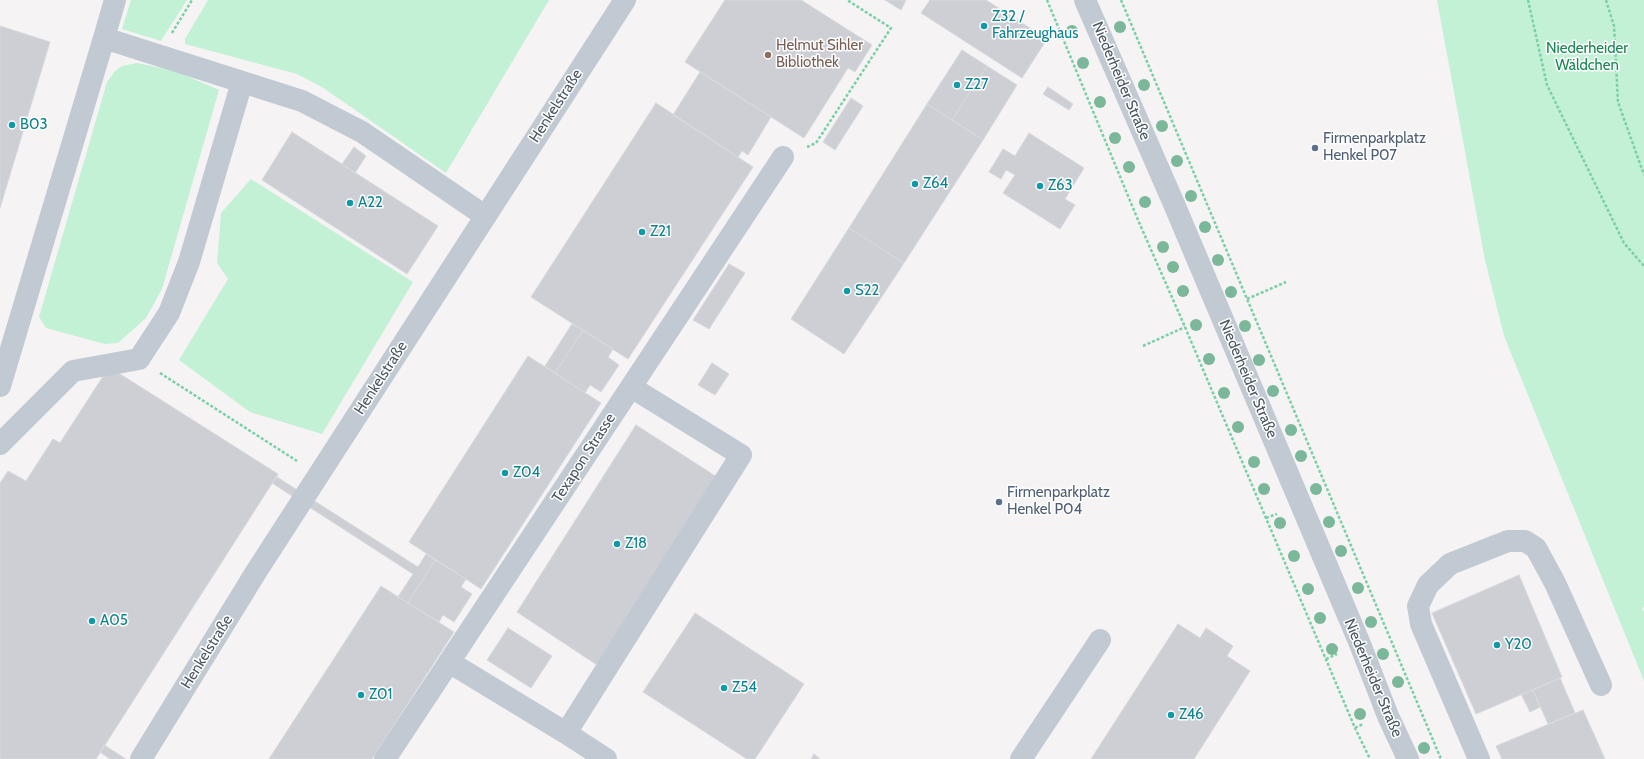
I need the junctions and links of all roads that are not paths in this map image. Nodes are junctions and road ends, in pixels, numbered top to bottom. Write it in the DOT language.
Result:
graph roads {
  1 [pos="115,0"];
  2 [pos="625,0"];
  3 [pos="1085,0"];
  4 [pos="104,38"];
  5 [pos="242,82"];
  6 [pos="783,157"];
  7 [pos="484,216"];
  8 [pos="0,386"];
  9 [pos="630,387"];
  10 [pos="0,444"];
  11 [pos="1100,640"];
  12 [pos="449,662"];
  13 [pos="1601,685"];
  14 [pos="566,733"];
  15 [pos="141,759"];
  16 [pos="385,759"];
  17 [pos="606,759"];
  18 [pos="1021,759"];
  19 [pos="1408,759"];
  20 [pos="1478,759"];
  1 -- 4 [label="street"];
  2 -- 7 [label="street, Henkelstraße"];
  3 -- 19 [label="street, Niederheider Straße"];
  4 -- 5 [label="street"];
  4 -- 8 [label="street"];
  5 -- 7 [label="street"];
  5 -- 10 [label="street"];
  6 -- 9 [label="street, Texapon Strasse"];
  7 -- 15 [label="street, Henkelstraße"];
  9 -- 12 [label="street, Texapon Strasse"];
  9 -- 14 [label="street"];
  11 -- 18 [label="street"];
  12 -- 14 [label="street"];
  12 -- 16 [label="street, Texapon Strasse"];
  13 -- 20 [label="street"];
  14 -- 17 [label="street"];
}
